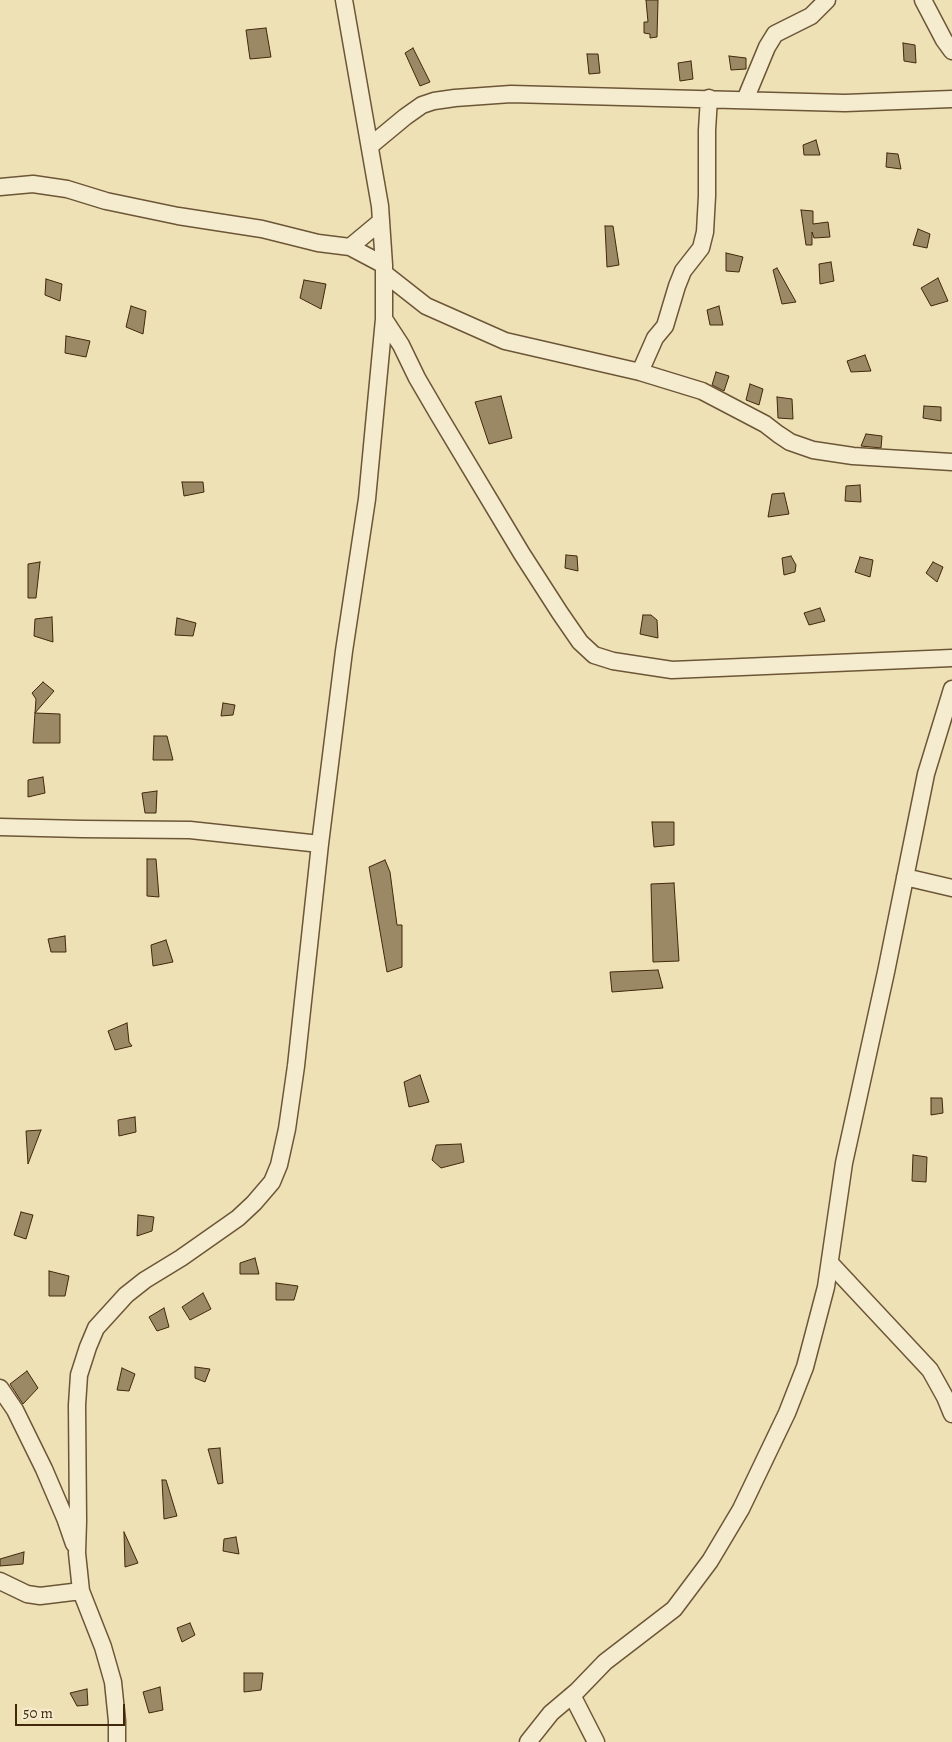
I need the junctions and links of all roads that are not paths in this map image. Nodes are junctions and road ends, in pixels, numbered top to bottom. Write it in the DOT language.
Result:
graph roads {
  1 [pos="344,0"];
  2 [pos="827,0"];
  3 [pos="923,0"];
  4 [pos="952,50"];
  5 [pos="709,98"];
  6 [pos="952,99"];
  7 [pos="745,100"];
  8 [pos="370,146"];
  9 [pos="0,187"];
  10 [pos="380,222"];
  11 [pos="350,247"];
  12 [pos="384,269"];
  13 [pos="384,320"];
  14 [pos="640,372"];
  15 [pos="952,462"];
  16 [pos="952,658"];
  17 [pos="952,689"];
  18 [pos="0,827"];
  19 [pos="320,844"];
  20 [pos="905,877"];
  21 [pos="952,888"];
  22 [pos="830,1263"];
  23 [pos="0,1388"];
  24 [pos="952,1414"];
  25 [pos="77,1553"];
  26 [pos="0,1581"];
  27 [pos="81,1591"];
  28 [pos="572,1695"];
  29 [pos="117,1742"];
  30 [pos="528,1742"];
  31 [pos="596,1742"];
  1 -- 8 [label="street"];
  2 -- 7 [label="street"];
  3 -- 4 [label="street"];
  5 -- 7 [label="street"];
  5 -- 8 [label="street"];
  5 -- 14 [label="street"];
  6 -- 7 [label="street"];
  8 -- 10 [label="street"];
  9 -- 11 [label="street"];
  10 -- 11 [label="street"];
  10 -- 12 [label="street"];
  11 -- 12 [label="street"];
  12 -- 13 [label="street"];
  12 -- 14 [label="street"];
  13 -- 16 [label="street"];
  13 -- 19 [label="street"];
  14 -- 15 [label="street"];
  17 -- 20 [label="street"];
  18 -- 19 [label="street"];
  19 -- 25 [label="street"];
  20 -- 21 [label="street"];
  20 -- 22 [label="street"];
  22 -- 24 [label="street"];
  22 -- 28 [label="street"];
  23 -- 25 [label="street"];
  25 -- 27 [label="street"];
  26 -- 27 [label="street"];
  27 -- 29 [label="street"];
  28 -- 30 [label="street"];
  28 -- 31 [label="street"];
}
